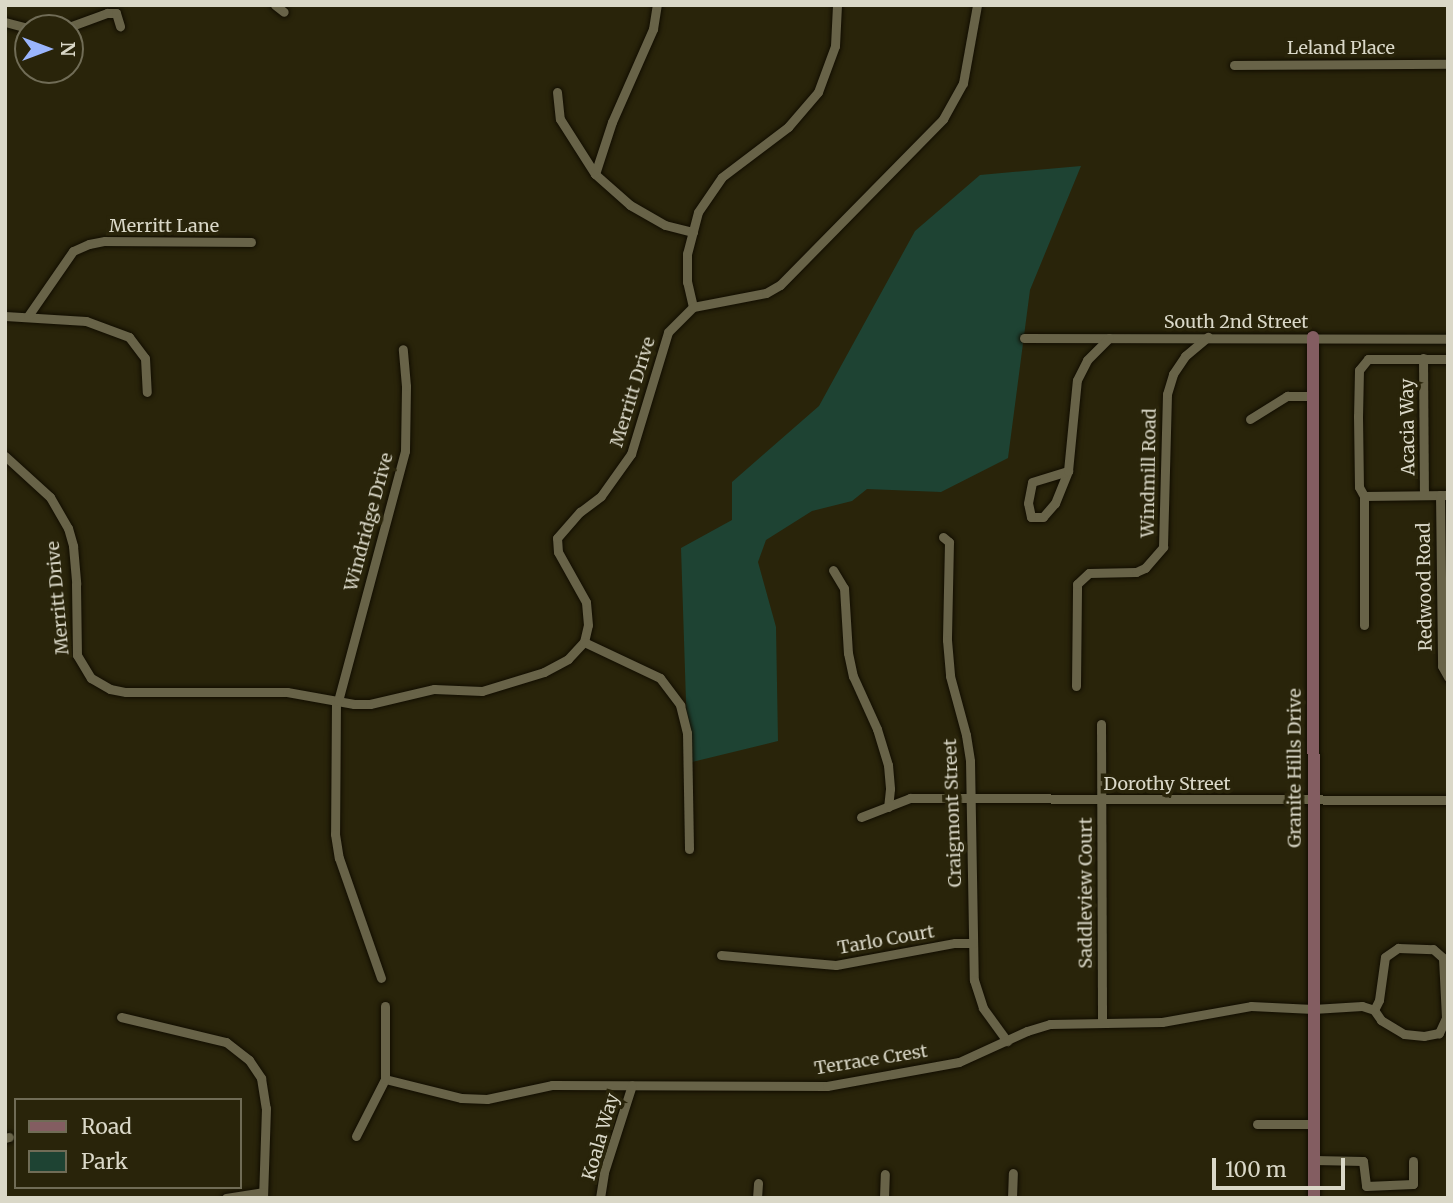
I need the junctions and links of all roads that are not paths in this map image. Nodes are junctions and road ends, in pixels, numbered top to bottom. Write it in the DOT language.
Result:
graph roads {
  1 [pos="275,5"];
  2 [pos="657,5"];
  3 [pos="837,5"];
  4 [pos="977,5"];
  5 [pos="285,12"];
  6 [pos="84,21"];
  7 [pos="120,26"];
  8 [pos="1448,64"];
  9 [pos="1234,65"];
  10 [pos="557,92"];
  11 [pos="594,174"];
  12 [pos="692,232"];
  13 [pos="251,242"];
  14 [pos="692,307"];
  15 [pos="5,316"];
  16 [pos="28,316"];
  17 [pos="1208,337"];
  18 [pos="1313,337"];
  19 [pos="1024,338"];
  20 [pos="1109,338"];
  21 [pos="1448,339"];
  22 [pos="403,349"];
  23 [pos="1423,358"];
  24 [pos="1448,359"];
  25 [pos="147,392"];
  26 [pos="1312,396"];
  27 [pos="1250,419"];
  28 [pos="5,456"];
  29 [pos="1068,471"];
  30 [pos="1424,495"];
  31 [pos="1444,495"];
  32 [pos="1364,496"];
  33 [pos="943,537"];
  34 [pos="833,570"];
  35 [pos="1364,625"];
  36 [pos="584,642"];
  37 [pos="1448,677"];
  38 [pos="1076,686"];
  39 [pos="337,701"];
  40 [pos="1101,724"];
  41 [pos="970,800"];
  42 [pos="1101,800"];
  43 [pos="1312,800"];
  44 [pos="1448,800"];
  45 [pos="888,807"];
  46 [pos="861,817"];
  47 [pos="689,849"];
  48 [pos="973,943"];
  49 [pos="721,955"];
  50 [pos="381,978"];
  51 [pos="385,1006"];
  52 [pos="1313,1009"];
  53 [pos="1374,1010"];
  54 [pos="121,1017"];
  55 [pos="1102,1021"];
  56 [pos="1007,1041"];
  57 [pos="386,1079"];
  58 [pos="632,1085"];
  59 [pos="1257,1124"];
  60 [pos="1313,1124"];
  61 [pos="356,1136"];
  62 [pos="1314,1160"];
  63 [pos="1413,1161"];
  64 [pos="1013,1173"];
  65 [pos="885,1174"];
  66 [pos="758,1183"];
  67 [pos="263,1195"];
  68 [pos="226,1198"];
  69 [pos="600,1198"];
  70 [pos="757,1198"];
  71 [pos="884,1198"];
  72 [pos="1012,1198"];
  73 [pos="1314,1198"];
  1 -- 5 [label="street"];
  2 -- 11 [label="street"];
  3 -- 12 [label="street"];
  4 -- 14 [label="street"];
  6 -- 7 [label="street"];
  8 -- 9 [label="street, Leland Place"];
  10 -- 11 [label="street"];
  11 -- 12 [label="street"];
  12 -- 14 [label="street"];
  13 -- 16 [label="street, Merritt Lane"];
  14 -- 36 [label="street, Merritt Drive"];
  15 -- 16 [label="street"];
  16 -- 25 [label="street"];
  17 -- 18 [label="street, South 2nd Street"];
  17 -- 20 [label="street, South 2nd Street"];
  17 -- 38 [label="street, Windmill Road"];
  18 -- 21 [label="street, South 2nd Street"];
  18 -- 26 [label="street, Granite Hills Drive"];
  19 -- 20 [label="street, South 2nd Street"];
  20 -- 29 [label="street"];
  22 -- 39 [label="street, Windridge Drive"];
  23 -- 24 [label="street"];
  23 -- 30 [label="street, Acacia Way"];
  23 -- 32 [label="street"];
  26 -- 27 [label="street"];
  26 -- 43 [label="street, Granite Hills Drive"];
  28 -- 39 [label="street, Merritt Drive"];
  29 -- 29 [label="street"];
  30 -- 31 [label="street"];
  30 -- 32 [label="street"];
  31 -- 37 [label="street, Redwood Road"];
  32 -- 35 [label="street"];
  33 -- 41 [label="street, Craigmont Street"];
  34 -- 45 [label="street"];
  36 -- 39 [label="street, Merritt Drive"];
  36 -- 47 [label="street"];
  39 -- 50 [label="street, Windridge Drive"];
  40 -- 42 [label="street, Saddleview Court"];
  41 -- 42 [label="street, Dorothy Street"];
  41 -- 45 [label="street, Dorothy Street"];
  41 -- 48 [label="street, Craigmont Street"];
  42 -- 43 [label="street, Dorothy Street"];
  42 -- 55 [label="street, Saddleview Court"];
  43 -- 44 [label="street, Dorothy Street"];
  43 -- 52 [label="street, Granite Hills Drive"];
  45 -- 46 [label="street, Dorothy Street"];
  48 -- 49 [label="street, Tarlo Court"];
  48 -- 56 [label="street, Craigmont Street"];
  51 -- 57 [label="street"];
  52 -- 53 [label="street, Terrace Crest"];
  52 -- 55 [label="street, Terrace Crest"];
  52 -- 60 [label="street, Granite Hills Drive"];
  53 -- 53 [label="street"];
  54 -- 67 [label="street"];
  55 -- 56 [label="street, Terrace Crest"];
  56 -- 58 [label="street, Terrace Crest"];
  57 -- 58 [label="street, Terrace Crest"];
  57 -- 61 [label="street"];
  58 -- 69 [label="street, Koala Way"];
  59 -- 60 [label="street"];
  60 -- 62 [label="street, Granite Hills Drive"];
  62 -- 63 [label="street"];
  62 -- 73 [label="street, Granite Hills Drive"];
  64 -- 72 [label="street"];
  65 -- 71 [label="street"];
  66 -- 70 [label="street"];
  67 -- 68 [label="street"];
}
